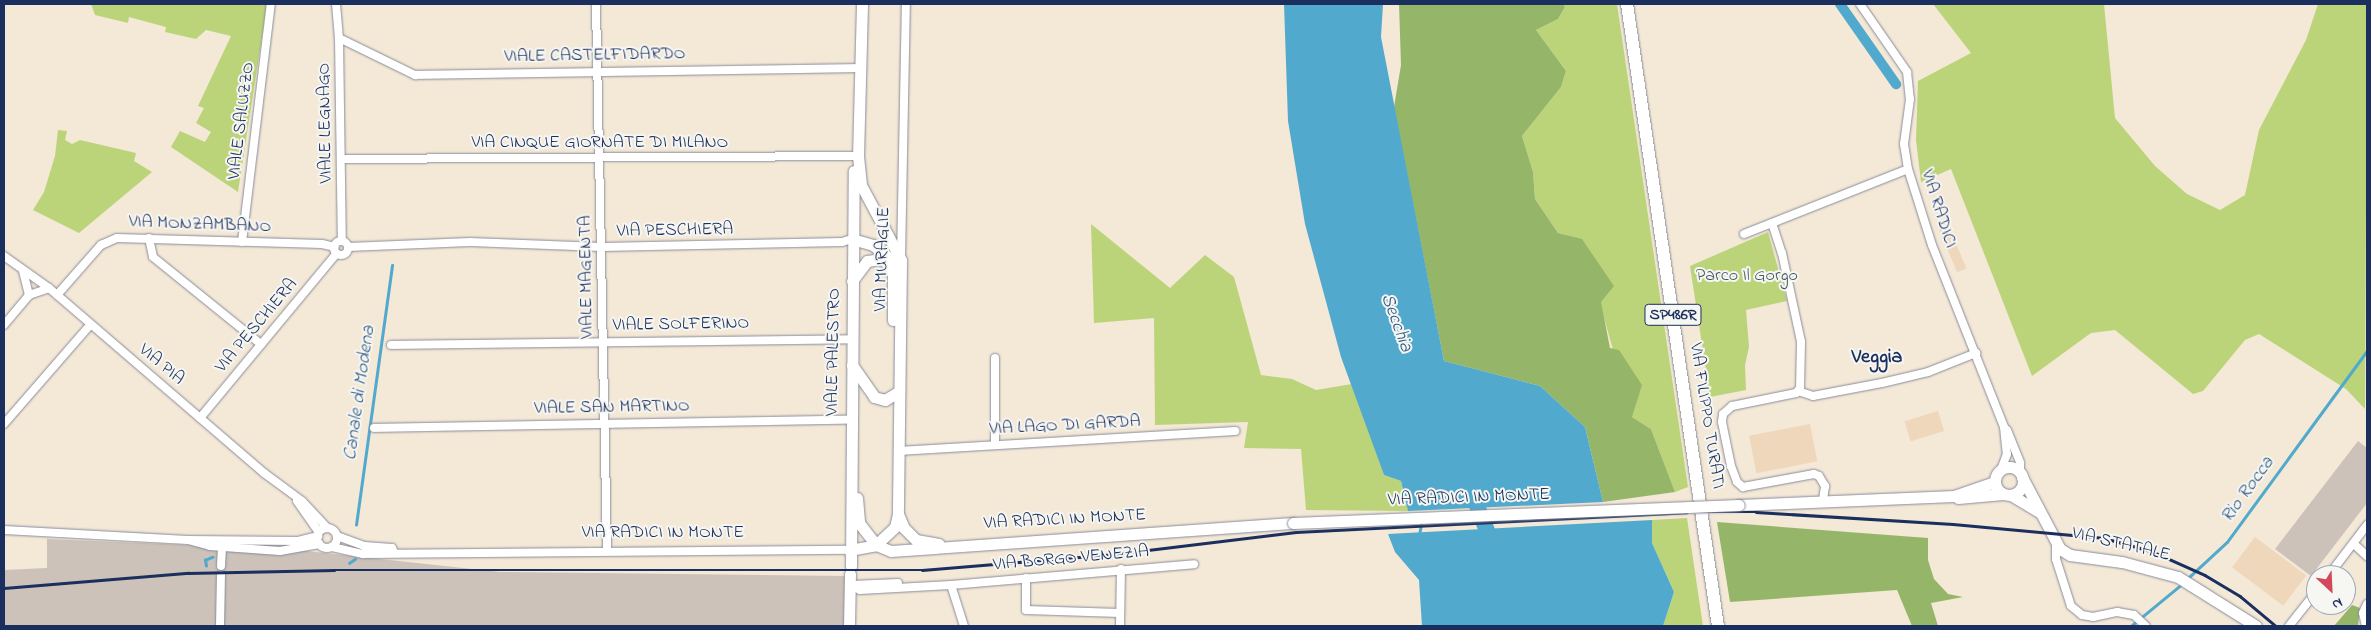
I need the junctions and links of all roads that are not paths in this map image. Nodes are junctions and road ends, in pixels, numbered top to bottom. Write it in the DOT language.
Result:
graph roads {
  1 [pos="271,4"];
  2 [pos="336,4"];
  3 [pos="596,4"];
  4 [pos="862,4"];
  5 [pos="906,4"];
  6 [pos="1627,4"];
  7 [pos="1860,4"];
  8 [pos="339,38"];
  9 [pos="859,68"];
  10 [pos="599,71"];
  11 [pos="858,156"];
  12 [pos="600,158"];
  13 [pos="341,159"];
  14 [pos="1908,169"];
  15 [pos="1772,223"];
  16 [pos="1744,234"];
  17 [pos="149,238"];
  18 [pos="852,239"];
  19 [pos="342,241"];
  20 [pos="242,242"];
  21 [pos="348,247"];
  22 [pos="602,247"];
  23 [pos="336,250"];
  24 [pos="4,256"];
  25 [pos="901,260"];
  26 [pos="23,271"];
  27 [pos="852,281"];
  28 [pos="49,288"];
  29 [pos="57,295"];
  30 [pos="29,296"];
  31 [pos="899,311"];
  32 [pos="4,325"];
  33 [pos="90,325"];
  34 [pos="852,339"];
  35 [pos="603,341"];
  36 [pos="261,344"];
  37 [pos="390,345"];
  38 [pos="898,351"];
  39 [pos="1976,353"];
  40 [pos="996,358"];
  41 [pos="852,365"];
  42 [pos="1798,391"];
  43 [pos="898,392"];
  44 [pos="200,418"];
  45 [pos="850,420"];
  46 [pos="604,423"];
  47 [pos="4,424"];
  48 [pos="2004,427"];
  49 [pos="374,428"];
  50 [pos="1235,431"];
  51 [pos="995,445"];
  52 [pos="898,451"];
  53 [pos="850,464"];
  54 [pos="2001,470"];
  55 [pos="2021,475"];
  56 [pos="1995,482"];
  57 [pos="2007,494"];
  58 [pos="1954,496"];
  59 [pos="297,500"];
  60 [pos="1824,501"];
  61 [pos="898,514"];
  62 [pos="2044,517"];
  63 [pos="2367,525"];
  64 [pos="327,528"];
  65 [pos="4,530"];
  66 [pos="337,536"];
  67 [pos="319,537"];
  68 [pos="222,543"];
  69 [pos="2354,544"];
  70 [pos="876,545"];
  71 [pos="942,545"];
  72 [pos="2056,545"];
  73 [pos="332,547"];
  74 [pos="849,550"];
  75 [pos="607,551"];
  76 [pos="394,552"];
  77 [pos="2367,556"];
  78 [pos="1194,564"];
  79 [pos="2337,565"];
  80 [pos="1121,569"];
  81 [pos="850,575"];
  82 [pos="1026,578"];
  83 [pos="951,585"];
  84 [pos="2306,604"];
  85 [pos="2367,604"];
  86 [pos="1120,613"];
  87 [pos="220,626"];
  88 [pos="849,626"];
  89 [pos="964,626"];
  90 [pos="1120,626"];
  91 [pos="1718,626"];
  92 [pos="2146,626"];
  93 [pos="2256,626"];
  94 [pos="2288,626"];
  95 [pos="2366,626"];
  1 -- 20 [label="street, VIALE SALUZZO"];
  2 -- 8 [label="street, VIALE LEGNAGO"];
  3 -- 10 [label="street, VIALE MAGENTA"];
  4 -- 9 [label="street, VIALE PALESTRO"];
  5 -- 25 [label="street, VIA MURAGLIE"];
  6 -- 91 [label="main road, VIA FILIPPO TURATI / SP486R"];
  7 -- 14 [label="street, VIA RADICI"];
  8 -- 10 [label="street, VIALE CASTELFIDARDO"];
  8 -- 13 [label="street, VIALE LEGNAGO"];
  9 -- 10 [label="street, VIALE CASTELFIDARDO"];
  9 -- 11 [label="street, VIALE PALESTRO"];
  10 -- 12 [label="street, VIALE MAGENTA"];
  11 -- 12 [label="street, VIA CINQUE GIORNATE DI MILANO"];
  11 -- 18 [label="street, VIALE PALESTRO"];
  11 -- 25 [label="street, VIALE PALESTRO"];
  12 -- 13 [label="street, VIA CINQUE GIORNATE DI MILANO"];
  12 -- 22 [label="street, VIALE MAGENTA"];
  13 -- 19 [label="street, VIALE LEGNAGO"];
  14 -- 15 [label="street"];
  14 -- 39 [label="street, VIA RADICI"];
  15 -- 16 [label="street"];
  15 -- 42 [label="street"];
  17 -- 20 [label="street, VIA MONZAMBANO"];
  17 -- 29 [label="street, VIA MONZAMBANO"];
  17 -- 36 [label="street"];
  18 -- 22 [label="street, VIA PESCHIERA"];
  18 -- 27 [label="street, VIALE PALESTRO"];
  18 -- 31 [label="street"];
  19 -- 21 [label="street"];
  19 -- 23 [label="street, VIA PESCHIERA"];
  20 -- 23 [label="street, VIA MONZAMBANO"];
  21 -- 22 [label="street, VIA PESCHIERA"];
  21 -- 23 [label="street, VIA PESCHIERA"];
  22 -- 35 [label="street, VIALE MAGENTA"];
  23 -- 36 [label="street, VIA PESCHIERA"];
  24 -- 26 [label="street, VIA PIA"];
  25 -- 31 [label="street, VIA MURAGLIE"];
  26 -- 28 [label="street, VIA PIA"];
  26 -- 30 [label="street"];
  27 -- 34 [label="street, VIALE PALESTRO"];
  27 -- 38 [label="street"];
  28 -- 29 [label="street, VIA PIA"];
  28 -- 30 [label="street"];
  29 -- 33 [label="street, VIA PIA"];
  30 -- 32 [label="street"];
  31 -- 38 [label="street, VIA MURAGLIE"];
  33 -- 44 [label="street, VIA PIA"];
  33 -- 47 [label="street"];
  34 -- 35 [label="street, VIALE SOLFERINO"];
  34 -- 41 [label="street, VIALE PALESTRO"];
  35 -- 37 [label="street, VIALE SOLFERINO"];
  35 -- 46 [label="street, VIALE MAGENTA"];
  36 -- 44 [label="street, VIA PESCHIERA"];
  38 -- 43 [label="street, VIA MURAGLIE"];
  39 -- 42 [label="street"];
  39 -- 48 [label="street, VIA RADICI"];
  40 -- 51 [label="street"];
  41 -- 43 [label="street"];
  41 -- 45 [label="street, VIALE PALESTRO"];
  42 -- 60 [label="street"];
  43 -- 52 [label="street, VIA MURAGLIE"];
  44 -- 59 [label="street, VIA PIA"];
  45 -- 46 [label="street, VIALE SAN MARTINO"];
  45 -- 53 [label="street, VIALE PALESTRO"];
  46 -- 49 [label="street, VIALE SAN MARTINO"];
  46 -- 75 [label="street, VIALE MAGENTA"];
  48 -- 54 [label="street"];
  48 -- 55 [label="street"];
  50 -- 51 [label="street, VIA LAGO DI GARDA"];
  51 -- 52 [label="street, VIA LAGO DI GARDA"];
  52 -- 61 [label="street, VIA MURAGLIE"];
  53 -- 70 [label="street"];
  53 -- 74 [label="street, VIALE PALESTRO"];
  54 -- 55 [label="street"];
  54 -- 56 [label="street"];
  55 -- 57 [label="street"];
  55 -- 62 [label="street, VIA STATALE"];
  56 -- 57 [label="street, VIA STATALE"];
  56 -- 58 [label="street"];
  57 -- 58 [label="street"];
  57 -- 62 [label="street, VIA STATALE"];
  58 -- 60 [label="street"];
  59 -- 64 [label="street, VIA PIA"];
  59 -- 67 [label="street, VIA PIA"];
  60 -- 71 [label="street, VIA RADICI IN MONTE, bridge"];
  61 -- 70 [label="street, VIA MURAGLIE"];
  61 -- 71 [label="street"];
  62 -- 72 [label="street, VIA STATALE"];
  63 -- 69 [label="street"];
  64 -- 66 [label="street, VIA RADICI IN MONTE"];
  64 -- 67 [label="street, VIA RADICI IN MONTE"];
  65 -- 68 [label="street, VIA RADICI IN MONTE"];
  66 -- 73 [label="street"];
  66 -- 76 [label="street, VIA RADICI IN MONTE"];
  67 -- 68 [label="street, VIA RADICI IN MONTE"];
  67 -- 73 [label="street, VIA RADICI IN MONTE"];
  68 -- 87 [label="street"];
  69 -- 77 [label="street"];
  69 -- 79 [label="street"];
  70 -- 71 [label="street, VIA RADICI IN MONTE"];
  70 -- 74 [label="street, VIA RADICI IN MONTE"];
  72 -- 92 [label="street"];
  72 -- 93 [label="street, VIA STATALE"];
  73 -- 76 [label="street, VIA RADICI IN MONTE"];
  74 -- 75 [label="street, VIA RADICI IN MONTE"];
  74 -- 81 [label="street, VIALE PALESTRO"];
  75 -- 76 [label="street, VIA RADICI IN MONTE"];
  78 -- 80 [label="street, VIA BORGO VENEZIA"];
  80 -- 82 [label="street, VIA BORGO VENEZIA"];
  80 -- 86 [label="street"];
  81 -- 83 [label="street, VIA BORGO VENEZIA"];
  81 -- 88 [label="street, VIALE PALESTRO"];
  82 -- 83 [label="street, VIA BORGO VENEZIA"];
  82 -- 86 [label="street"];
  83 -- 89 [label="street"];
  84 -- 94 [label="street"];
  85 -- 95 [label="street"];
  86 -- 90 [label="street"];
}
